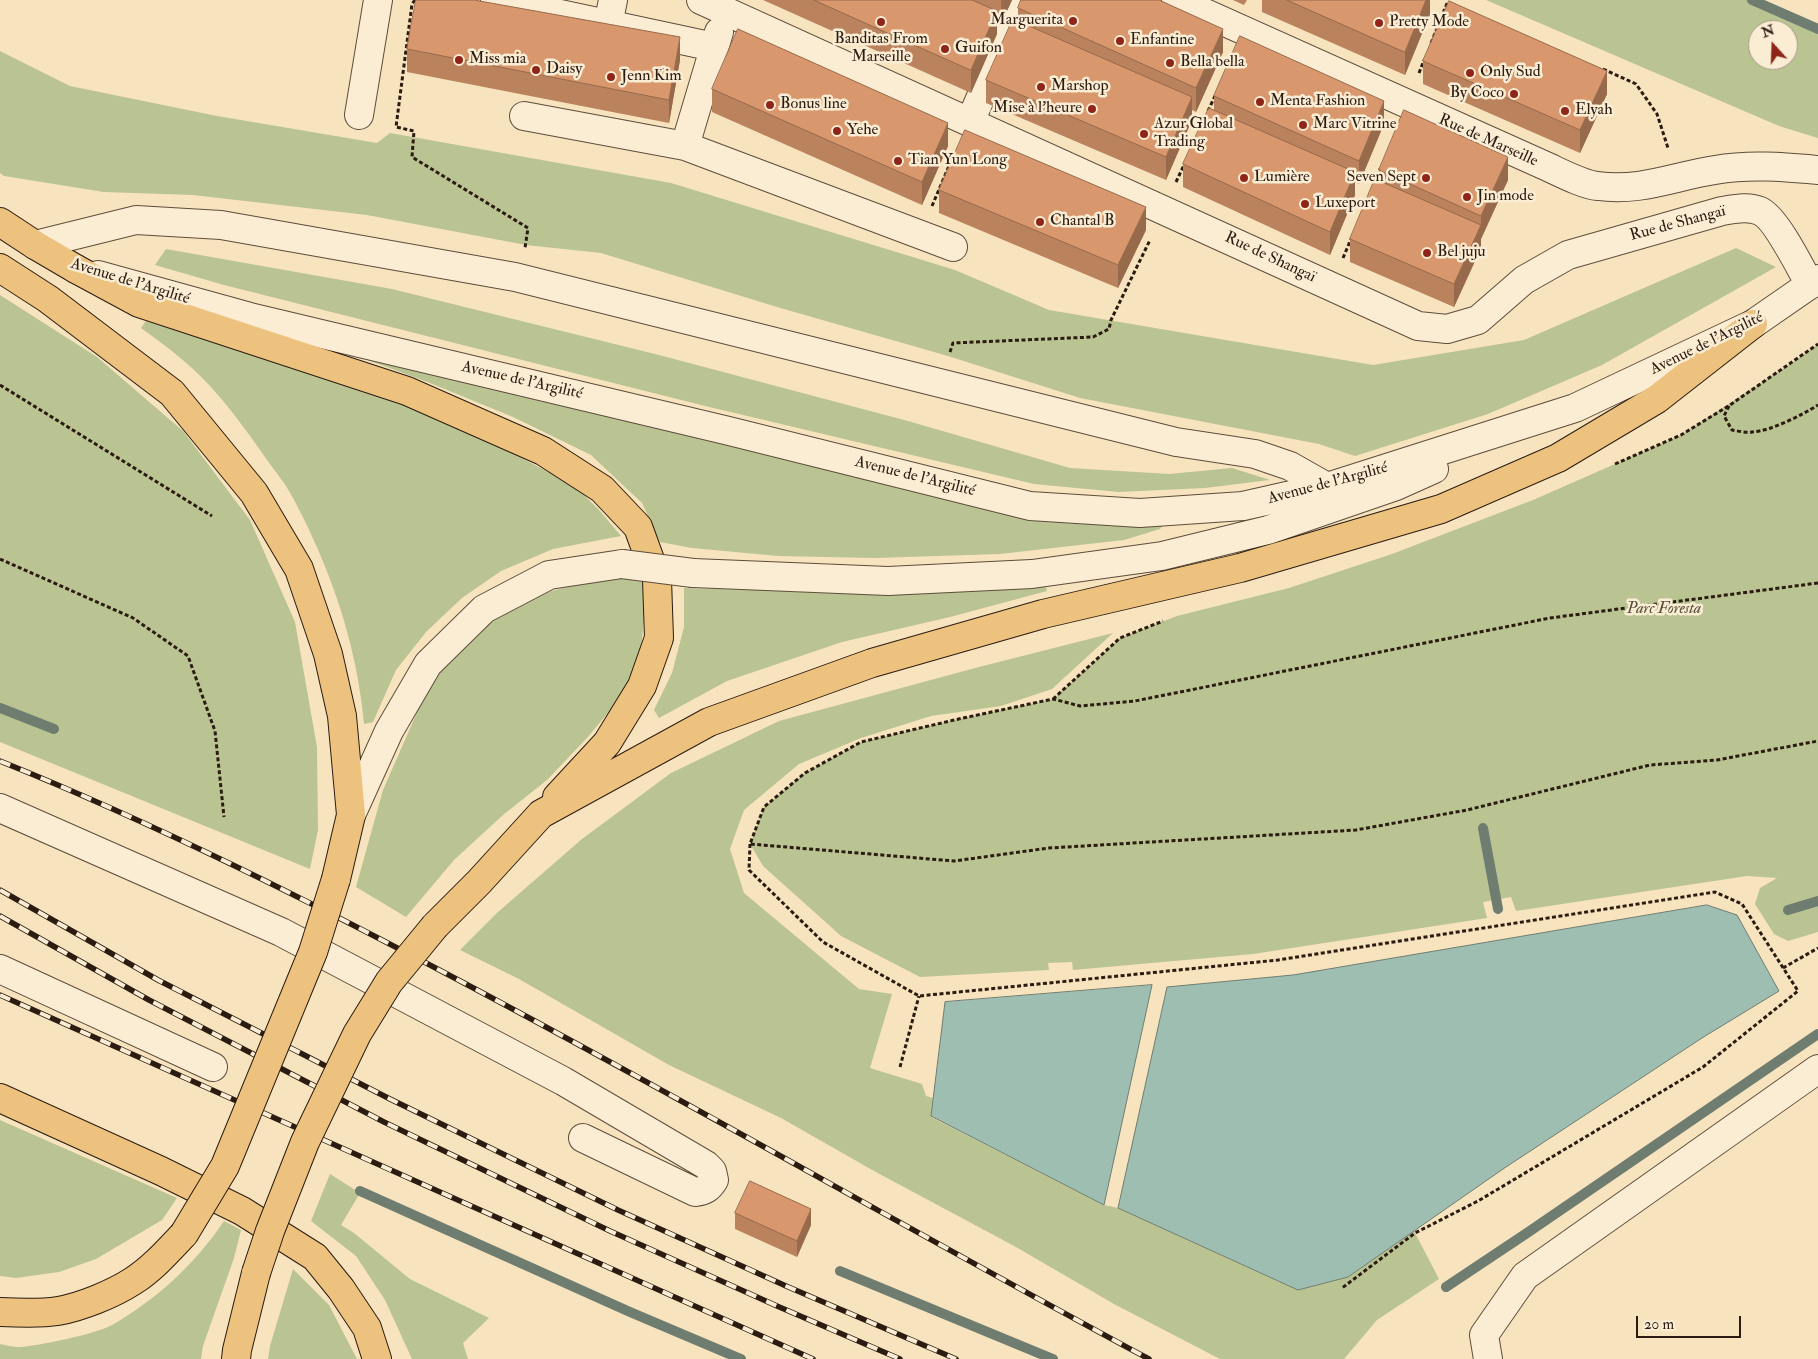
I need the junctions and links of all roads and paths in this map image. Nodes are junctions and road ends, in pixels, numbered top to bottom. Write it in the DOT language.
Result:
graph roads {
  1 [pos="378,0"];
  2 [pos="415,0"];
  3 [pos="495,0"];
  4 [pos="701,0"];
  5 [pos="1024,0"];
  6 [pos="1176,0"];
  7 [pos="1447,0"];
  8 [pos="1456,5"];
  9 [pos="726,11"];
  10 [pos="611,12"];
  11 [pos="1430,44"];
  12 [pos="714,47"];
  13 [pos="1427,53"];
  14 [pos="1600,68"];
  15 [pos="1217,90"];
  16 [pos="1391,97"];
  17 [pos="359,115"];
  18 [pos="524,116"];
  19 [pos="1205,118"];
  20 [pos="970,122"];
  21 [pos="685,146"];
  22 [pos="1185,163"];
  23 [pos="1381,167"];
  24 [pos="1818,170"];
  25 [pos="1668,182"];
  26 [pos="1373,185"];
  27 [pos="1150,203"];
  28 [pos="0,222"];
  29 [pos="1671,225"];
  30 [pos="1354,231"];
  31 [pos="920,235"];
  32 [pos="526,244"];
  33 [pos="35,245"];
  34 [pos="953,247"];
  35 [pos="0,268"];
  36 [pos="76,269"];
  37 [pos="1814,282"];
  38 [pos="1332,287"];
  39 [pos="1753,324"];
  40 [pos="948,356"];
  41 [pos="0,384"];
  42 [pos="1730,405"];
  43 [pos="1818,405"];
  44 [pos="1575,408"];
  45 [pos="1327,487"];
  46 [pos="212,516"];
  47 [pos="0,559"];
  48 [pos="1818,583"];
  49 [pos="1818,741"];
  50 [pos="0,808"];
  51 [pos="541,814"];
  52 [pos="351,815"];
  53 [pos="224,817"];
  54 [pos="750,844"];
  55 [pos="1818,948"];
  56 [pos="1783,968"];
  57 [pos="0,969"];
  58 [pos="919,996"];
  59 [pos="900,1067"];
  60 [pos="213,1068"];
  61 [pos="1818,1069"];
  62 [pos="0,1098"];
  63 [pos="583,1138"];
  64 [pos="1342,1288"];
  65 [pos="0,1312"];
  66 [pos="236,1359"];
  67 [pos="377,1359"];
  68 [pos="1488,1359"];
  1 -- 17 [label="street"];
  2 -- 32 [label="path"];
  3 -- 10 [label="street"];
  4 -- 9 [label="street, Rue de Shangaï"];
  5 -- 20 [label="street"];
  6 -- 16 [label="street, Rue de Marseille"];
  7 -- 8 [label="path"];
  7 -- 11 [label="path"];
  9 -- 12 [label="street"];
  9 -- 20 [label="street, Rue de Shangaï"];
  10 -- 12 [label="street"];
  12 -- 21 [label="street"];
  13 -- 16 [label="path"];
  14 -- 25 [label="path"];
  15 -- 19 [label="path"];
  16 -- 25 [label="street, Rue de Marseille"];
  18 -- 21 [label="street"];
  20 -- 27 [label="street, Rue de Shangaï"];
  20 -- 31 [label="path"];
  21 -- 31 [label="street"];
  22 -- 27 [label="path"];
  23 -- 26 [label="path"];
  24 -- 25 [label="street, Rue de Marseille"];
  25 -- 29 [label="street"];
  27 -- 38 [label="street, Rue de Shangaï"];
  27 -- 40 [label="path"];
  28 -- 33 [label="main road, Avenue de l'Argilité"];
  29 -- 37 [label="street, Rue de Shangaï"];
  29 -- 38 [label="street, Rue de Shangaï"];
  30 -- 38 [label="path"];
  31 -- 34 [label="street"];
  33 -- 36 [label="main road, Avenue de l'Argilité"];
  33 -- 45 [label="street"];
  35 -- 52 [label="main road"];
  36 -- 45 [label="street, Avenue de l'Argilité"];
  36 -- 51 [label="main road"];
  37 -- 39 [label="street, Avenue de l'Argilité"];
  39 -- 44 [label="street, Avenue de l'Argilité"];
  39 -- 51 [label="main road"];
  41 -- 46 [label="path"];
  42 -- 43 [label="path"];
  44 -- 45 [label="street, Avenue de l'Argilité"];
  44 -- 52 [label="street, bridge"];
  47 -- 53 [label="path"];
  48 -- 54 [label="path"];
  49 -- 54 [label="path"];
  50 -- 63 [label="street"];
  51 -- 66 [label="main road, bridge"];
  52 -- 65 [label="main road, bridge"];
  54 -- 58 [label="path"];
  55 -- 56 [label="path"];
  56 -- 58 [label="path"];
  56 -- 64 [label="path"];
  57 -- 60 [label="street"];
  58 -- 59 [label="path"];
  61 -- 68 [label="street"];
  62 -- 67 [label="main road"];
}
